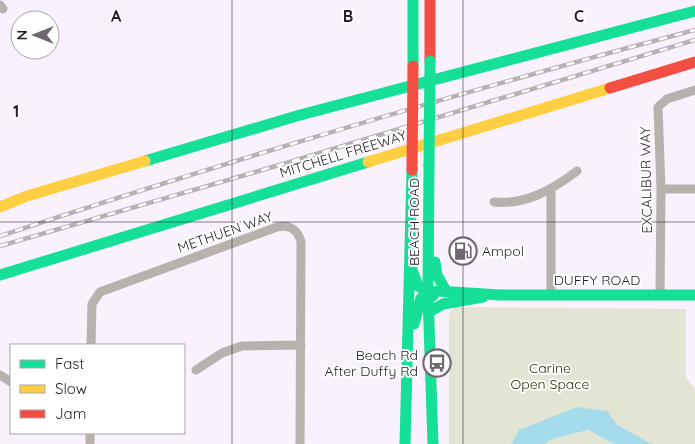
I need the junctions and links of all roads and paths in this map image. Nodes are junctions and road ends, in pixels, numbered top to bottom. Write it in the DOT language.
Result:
graph roads {
  1 [pos="413,0"];
  2 [pos="430,0"];
  3 [pos="695,11"];
  4 [pos="695,62"];
  5 [pos="695,90"];
  6 [pos="577,171"];
  7 [pos="661,189"];
  8 [pos="551,190"];
  9 [pos="695,190"];
  10 [pos="429,196"];
  11 [pos="494,202"];
  12 [pos="0,206"];
  13 [pos="410,259"];
  14 [pos="0,275"];
  15 [pos="446,291"];
  16 [pos="428,294"];
  17 [pos="660,294"];
  18 [pos="500,295"];
  19 [pos="551,295"];
  20 [pos="695,295"];
  21 [pos="483,297"];
  22 [pos="429,312"];
  23 [pos="91,344"];
  24 [pos="301,345"];
  25 [pos="196,370"];
  26 [pos="407,392"];
  27 [pos="300,444"];
  28 [pos="405,444"];
  29 [pos="433,444"];
  1 -- 13 [label="main road, BEACH ROAD, bridge"];
  2 -- 10 [label="main road, BEACH ROAD, bridge"];
  3 -- 12 [label="main road"];
  4 -- 14 [label="main road, MITCHELL FREEWAY"];
  5 -- 7 [label="street, EXCALIBUR WAY"];
  6 -- 8 [label="street"];
  7 -- 9 [label="street"];
  7 -- 17 [label="street, EXCALIBUR WAY"];
  8 -- 11 [label="street"];
  8 -- 19 [label="street"];
  10 -- 15 [label="main road"];
  10 -- 16 [label="main road, BEACH ROAD"];
  13 -- 16 [label="main road"];
  13 -- 26 [label="main road, BEACH ROAD"];
  15 -- 16 [label="main road, DUFFY ROAD"];
  15 -- 18 [label="main road, DUFFY ROAD"];
  16 -- 21 [label="main road, DUFFY ROAD"];
  16 -- 22 [label="main road, BEACH ROAD"];
  16 -- 26 [label="main road"];
  17 -- 19 [label="main road, DUFFY ROAD"];
  17 -- 20 [label="main road, DUFFY ROAD"];
  18 -- 19 [label="main road, DUFFY ROAD"];
  18 -- 21 [label="main road, DUFFY ROAD"];
  21 -- 22 [label="main road"];
  22 -- 29 [label="main road, BEACH ROAD"];
  23 -- 24 [label="street, METHUEN WAY"];
  24 -- 25 [label="street"];
  24 -- 27 [label="street, METHUEN WAY"];
  26 -- 28 [label="main road, BEACH ROAD"];
}
